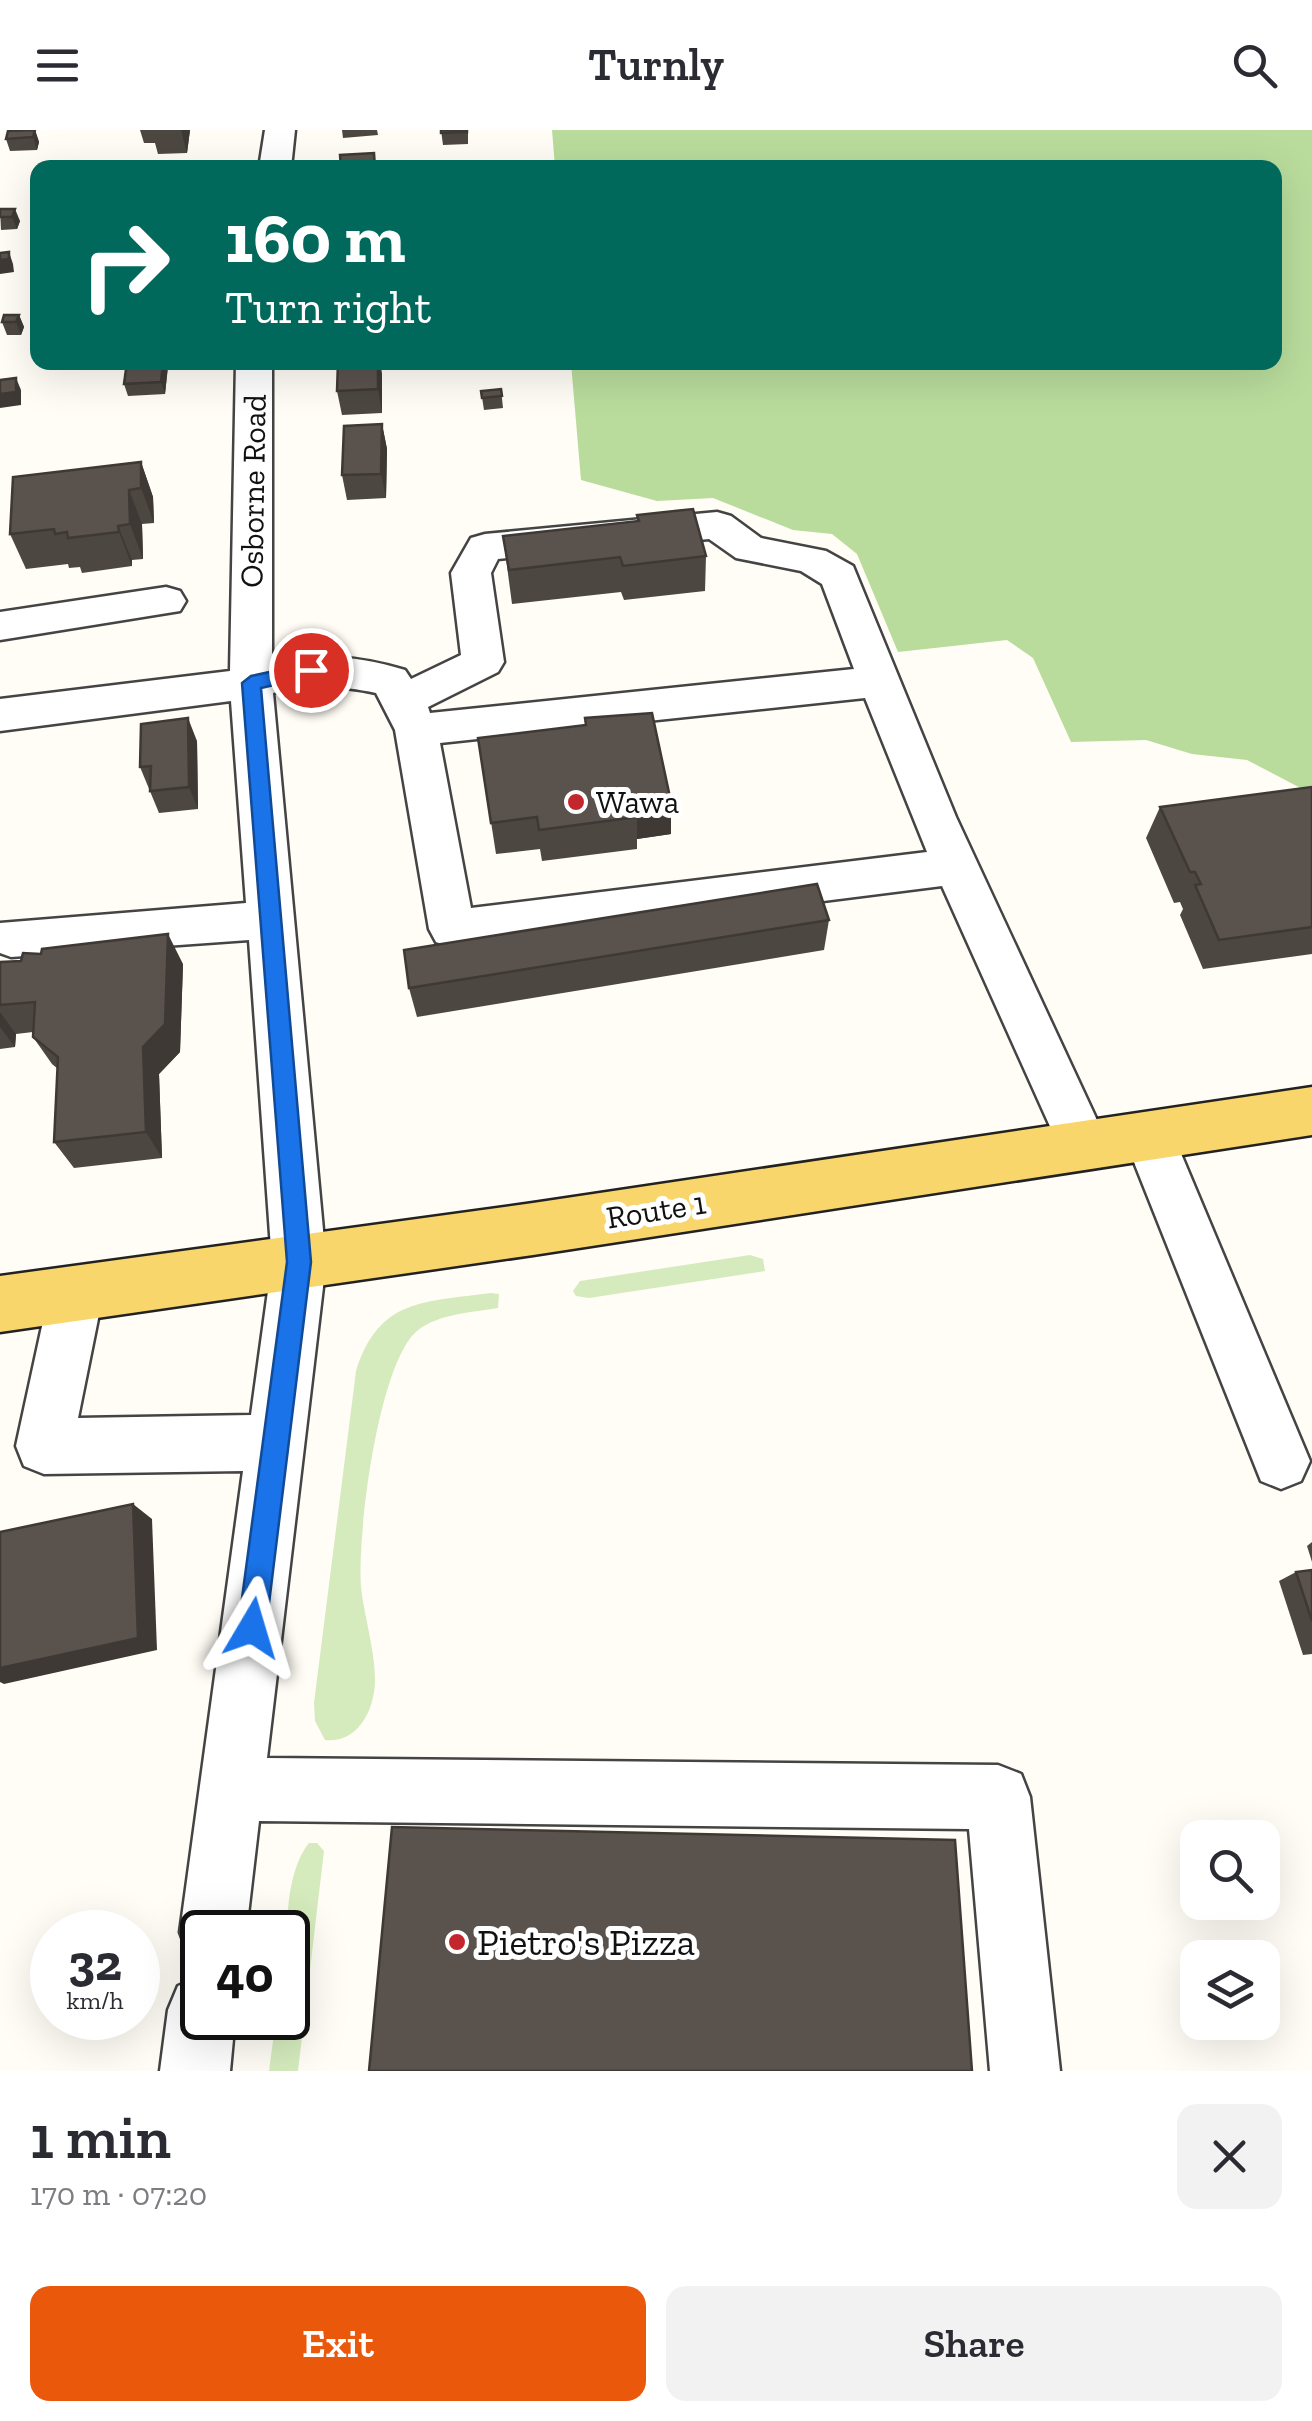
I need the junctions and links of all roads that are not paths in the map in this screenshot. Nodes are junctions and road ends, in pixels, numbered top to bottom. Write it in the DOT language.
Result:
graph roads {
  1 [pos="280,130"];
  2 [pos="276,160"];
  3 [pos="254,370"];
  4 [pos="166,602"];
  5 [pos="0,626"];
  6 [pos="879,681"];
  7 [pos="251,683"];
  8 [pos="0,715"];
  9 [pos="410,716"];
  10 [pos="956,866"];
  11 [pos="270,920"];
  12 [pos="11,938"];
  13 [pos="1312,1111"];
  14 [pos="1149,1137"];
  15 [pos="1084,1146"];
  16 [pos="299,1262"];
  17 [pos="76,1294"];
  18 [pos="0,1304"];
  19 [pos="276,1443"];
  20 [pos="1281,1461"];
  21 [pos="231,1789"];
  22 [pos="215,1910"];
  23 [pos="198,2040"];
  24 [pos="194,2071"];
  25 [pos="1025,2071"];
  1 -- 2 [label="street"];
  3 -- 7 [label="street, Osborne Road"];
  4 -- 5 [label="street"];
  6 -- 9 [label="street"];
  6 -- 9 [label="street"];
  6 -- 10 [label="street"];
  7 -- 8 [label="street"];
  7 -- 9 [label="street"];
  7 -- 11 [label="street, Osborne Road"];
  9 -- 10 [label="street"];
  10 -- 15 [label="street"];
  11 -- 12 [label="street"];
  11 -- 16 [label="street, Osborne Road"];
  13 -- 14 [label="main road, Route 1"];
  14 -- 15 [label="main road, Route 1"];
  14 -- 20 [label="street"];
  15 -- 16 [label="main road, Route 1"];
  16 -- 17 [label="main road, Route 1"];
  16 -- 19 [label="street, Osborne Road"];
  17 -- 18 [label="main road, Route 1"];
  17 -- 19 [label="street"];
  19 -- 21 [label="street, Osborne Road"];
  21 -- 22 [label="street, Osborne Road"];
  21 -- 25 [label="street"];
  23 -- 24 [label="street"];
}
